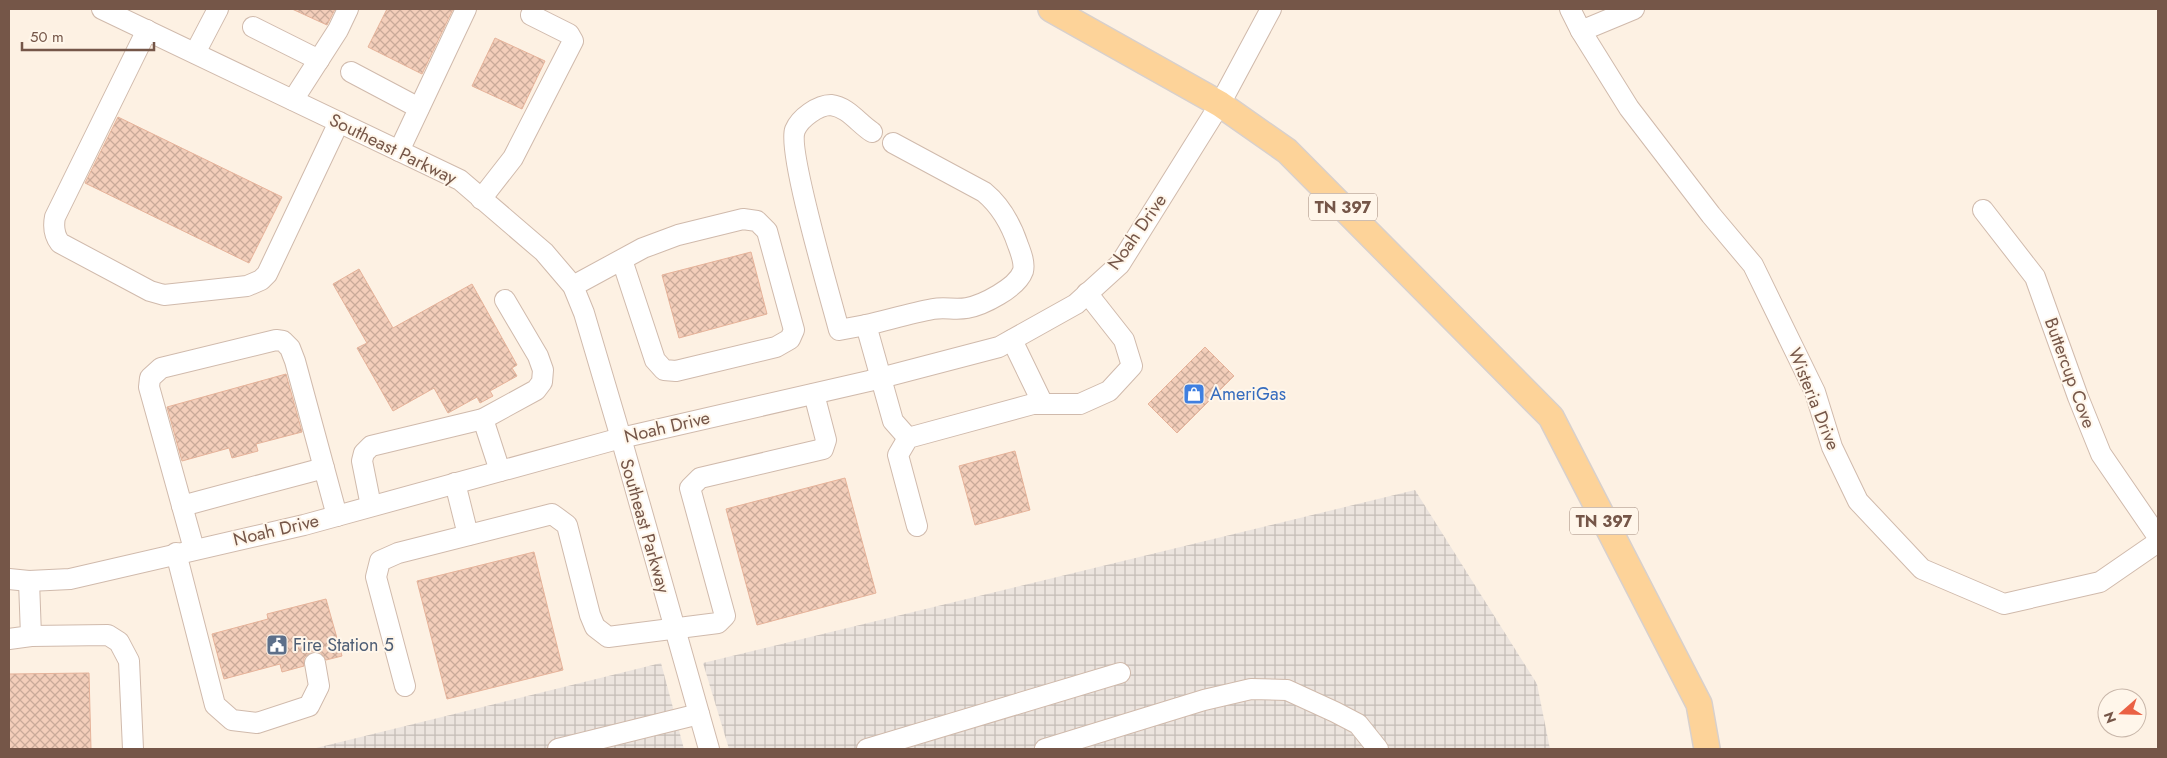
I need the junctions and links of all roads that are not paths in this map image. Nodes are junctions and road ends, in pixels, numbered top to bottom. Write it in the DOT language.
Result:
graph roads {
  1 [pos="218,9"];
  2 [pos="348,9"];
  3 [pos="466,9"];
  4 [pos="1050,9"];
  5 [pos="1270,9"];
  6 [pos="1570,9"];
  7 [pos="1634,9"];
  8 [pos="111,11"];
  9 [pos="531,15"];
  10 [pos="253,27"];
  11 [pos="148,30"];
  12 [pos="1581,32"];
  13 [pos="195,53"];
  14 [pos="320,60"];
  15 [pos="351,72"];
  16 [pos="294,100"];
  17 [pos="1220,104"];
  18 [pos="419,108"];
  19 [pos="339,122"];
  20 [pos="872,132"];
  21 [pos="893,143"];
  22 [pos="399,151"];
  23 [pos="481,198"];
  24 [pos="1983,210"];
  25 [pos="622,260"];
  26 [pos="573,286"];
  27 [pos="1088,293"];
  28 [pos="505,300"];
  29 [pos="866,325"];
  30 [pos="1012,340"];
  31 [pos="880,378"];
  32 [pos="814,394"];
  33 [pos="1043,404"];
  34 [pos="483,419"];
  35 [pos="620,438"];
  36 [pos="908,438"];
  37 [pos="324,468"];
  38 [pos="500,471"];
  39 [pos="455,483"];
  40 [pos="182,506"];
  41 [pos="371,506"];
  42 [pos="337,516"];
  43 [pos="918,526"];
  44 [pos="468,535"];
  45 [pos="2158,537"];
  46 [pos="2158,542"];
  47 [pos="185,551"];
  48 [pos="9,579"];
  49 [pos="28,582"];
  50 [pos="675,630"];
  51 [pos="31,636"];
  52 [pos="9,639"];
  53 [pos="315,664"];
  54 [pos="1120,674"];
  55 [pos="405,686"];
  56 [pos="699,714"];
  57 [pos="622,741"];
  58 [pos="133,749"];
  59 [pos="558,749"];
  60 [pos="709,749"];
  61 [pos="867,749"];
  62 [pos="1045,749"];
  63 [pos="1378,749"];
  64 [pos="1707,749"];
  1 -- 13 [label="street"];
  2 -- 14 [label="street"];
  3 -- 18 [label="street"];
  4 -- 17 [label="main road, TN 397"];
  5 -- 17 [label="street, Noah Drive"];
  6 -- 12 [label="street, Wisteria Drive"];
  7 -- 12 [label="street"];
  8 -- 11 [label="street, Southeast Parkway"];
  9 -- 23 [label="street"];
  10 -- 14 [label="street"];
  11 -- 13 [label="street, Southeast Parkway"];
  11 -- 19 [label="street"];
  12 -- 46 [label="street, Wisteria Drive"];
  13 -- 16 [label="street, Southeast Parkway"];
  14 -- 16 [label="street"];
  15 -- 18 [label="street"];
  16 -- 19 [label="street, Southeast Parkway"];
  17 -- 27 [label="street, Noah Drive"];
  17 -- 64 [label="main road, TN 397"];
  18 -- 22 [label="street"];
  19 -- 22 [label="street, Southeast Parkway"];
  20 -- 29 [label="street"];
  21 -- 29 [label="street"];
  22 -- 23 [label="street, Southeast Parkway"];
  23 -- 26 [label="street, Southeast Parkway"];
  24 -- 45 [label="street, Buttercup Cove"];
  25 -- 25 [label="street"];
  25 -- 26 [label="street"];
  26 -- 35 [label="street, Southeast Parkway"];
  27 -- 30 [label="street, Noah Drive"];
  27 -- 33 [label="street"];
  28 -- 34 [label="street"];
  29 -- 31 [label="street"];
  30 -- 31 [label="street, Noah Drive"];
  30 -- 33 [label="street"];
  31 -- 32 [label="street, Noah Drive"];
  31 -- 36 [label="street"];
  32 -- 35 [label="street, Noah Drive"];
  32 -- 50 [label="street"];
  33 -- 36 [label="street"];
  34 -- 38 [label="street"];
  34 -- 41 [label="street"];
  35 -- 38 [label="street, Noah Drive"];
  35 -- 50 [label="street, Southeast Parkway"];
  36 -- 43 [label="street"];
  37 -- 40 [label="street"];
  37 -- 40 [label="street"];
  37 -- 42 [label="street"];
  38 -- 39 [label="street, Noah Drive"];
  39 -- 41 [label="street, Noah Drive"];
  39 -- 44 [label="street"];
  40 -- 47 [label="street"];
  41 -- 42 [label="street, Noah Drive"];
  42 -- 47 [label="street, Noah Drive"];
  44 -- 50 [label="street"];
  44 -- 55 [label="street"];
  47 -- 49 [label="street, Noah Drive"];
  47 -- 53 [label="street"];
  48 -- 49 [label="street, Noah Drive"];
  49 -- 51 [label="street"];
  50 -- 56 [label="street, Southeast Parkway"];
  51 -- 52 [label="street"];
  51 -- 58 [label="street"];
  54 -- 61 [label="street"];
  56 -- 57 [label="street"];
  56 -- 60 [label="street, Southeast Parkway"];
  57 -- 59 [label="street"];
  62 -- 63 [label="street"];
}
